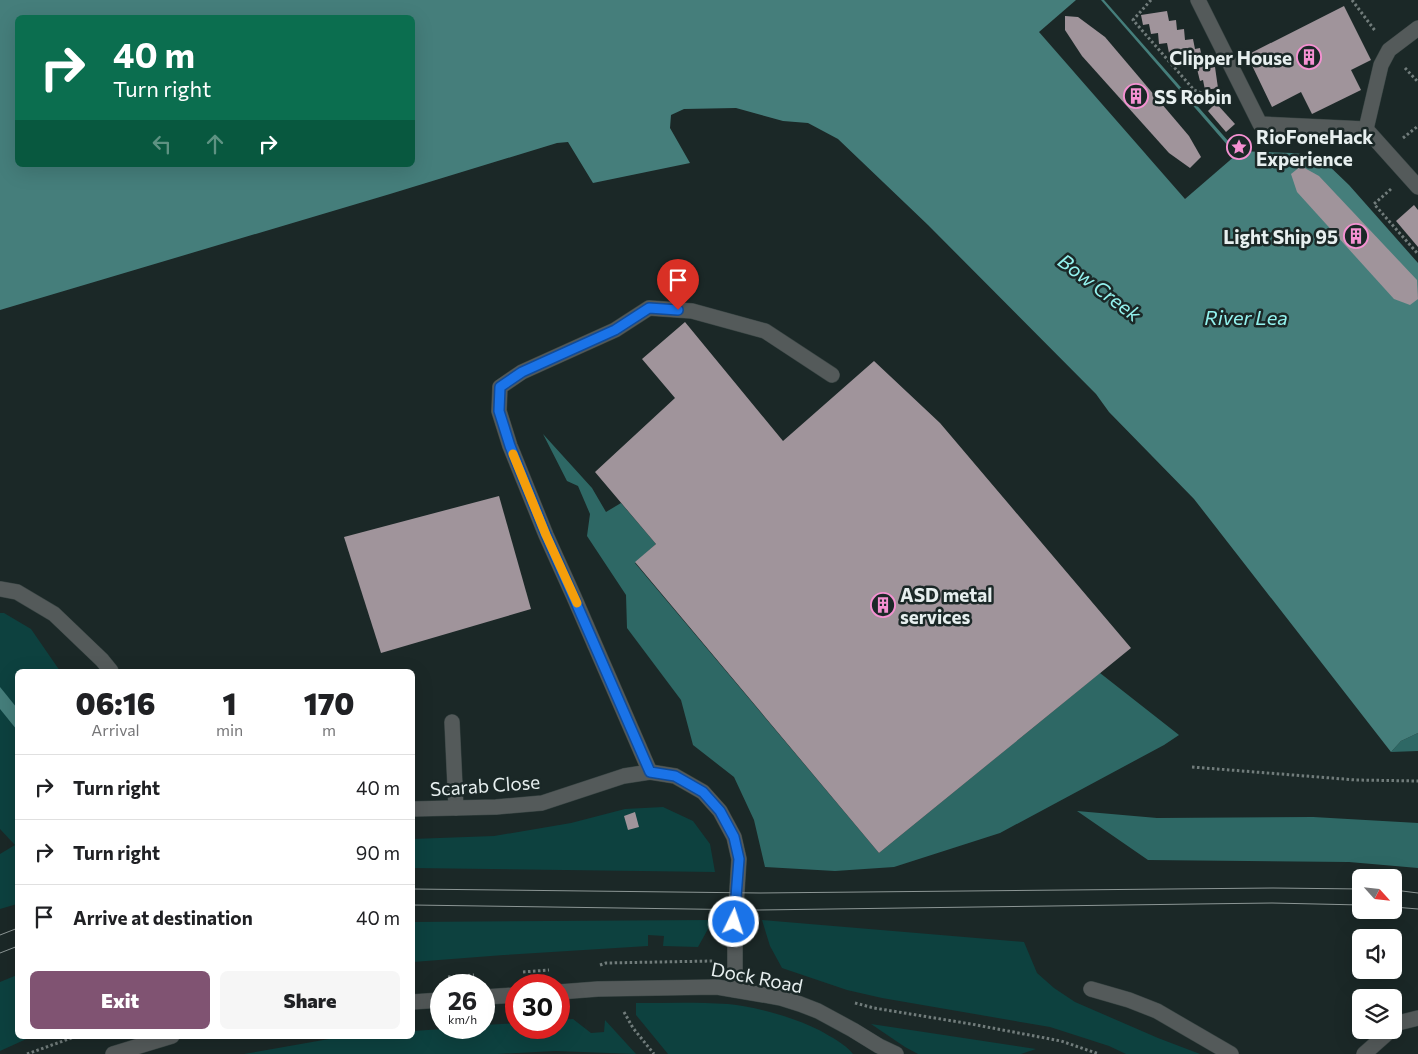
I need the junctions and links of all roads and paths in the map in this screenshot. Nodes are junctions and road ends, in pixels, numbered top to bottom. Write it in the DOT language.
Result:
graph roads {
  1 [pos="1151,0"];
  2 [pos="1198,0"];
  3 [pos="1418,28"];
  4 [pos="1245,92"];
  5 [pos="1366,129"];
  6 [pos="1407,175"];
  7 [pos="1418,187"];
  8 [pos="1418,254"];
  9 [pos="832,375"];
  10 [pos="0,589"];
  11 [pos="109,669"];
  12 [pos="452,722"];
  13 [pos="1192,767"];
  14 [pos="650,772"];
  15 [pos="1418,781"];
  16 [pos="456,808"];
  17 [pos="415,809"];
  18 [pos="705,961"];
  19 [pos="597,965"];
  20 [pos="1091,989"];
  21 [pos="734,990"];
  22 [pos="570,991"];
  23 [pos="430,1001"];
  24 [pos="415,1002"];
  25 [pos="623,1006"];
  26 [pos="874,1008"];
  27 [pos="1418,1018"];
  28 [pos="1402,1023"];
  29 [pos="69,1039"];
  30 [pos="162,1039"];
  31 [pos="1381,1039"];
  32 [pos="881,1050"];
  33 [pos="27,1054"];
  34 [pos="113,1054"];
  35 [pos="654,1054"];
  36 [pos="896,1054"];
  37 [pos="1099,1054"];
  38 [pos="1231,1054"];
  39 [pos="1364,1054"];
  1 -- 4 [label="path"];
  2 -- 4 [label="street"];
  3 -- 5 [label="street"];
  4 -- 5 [label="street"];
  5 -- 6 [label="street"];
  6 -- 7 [label="street"];
  6 -- 8 [label="path"];
  9 -- 14 [label="street"];
  10 -- 11 [label="street"];
  12 -- 16 [label="street"];
  13 -- 15 [label="path"];
  14 -- 16 [label="street, Scarab Close"];
  14 -- 21 [label="street, Scarab Close"];
  16 -- 17 [label="street, Scarab Close"];
  18 -- 19 [label="path, Dock Road"];
  20 -- 38 [label="street"];
  21 -- 22 [label="street, Dock Road"];
  21 -- 32 [label="street, Dock Road"];
  23 -- 24 [label="street"];
  25 -- 35 [label="path"];
  26 -- 37 [label="path"];
  27 -- 28 [label="street"];
  29 -- 33 [label="path"];
  30 -- 34 [label="street"];
  31 -- 39 [label="street"];
  32 -- 36 [label="street, Dock Road"];
}
